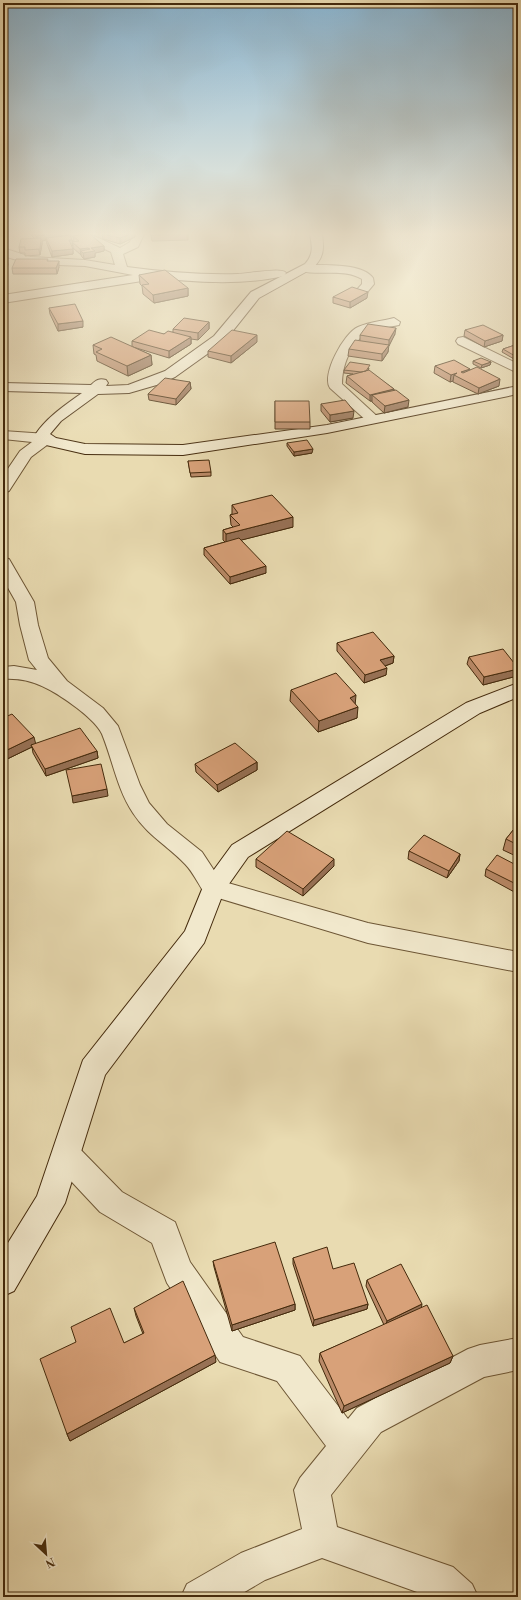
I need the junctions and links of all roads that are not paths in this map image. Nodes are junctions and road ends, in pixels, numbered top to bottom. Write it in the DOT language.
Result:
graph roads {
  1 [pos="231,309"];
  2 [pos="244,309"];
  3 [pos="394,322"];
  4 [pos="463,340"];
  5 [pos="518,369"];
  6 [pos="3,381"];
  7 [pos="98,386"];
  8 [pos="3,387"];
  9 [pos="518,390"];
  10 [pos="374,419"];
  11 [pos="3,435"];
  12 [pos="47,439"];
  13 [pos="3,488"];
  14 [pos="3,563"];
  15 [pos="3,673"];
  16 [pos="61,686"];
  17 [pos="518,689"];
  18 [pos="213,888"];
  19 [pos="518,962"];
  20 [pos="66,1155"];
  21 [pos="3,1280"];
  22 [pos="518,1354"];
  23 [pos="348,1447"];
  24 [pos="322,1540"];
  25 [pos="200,1597"];
  26 [pos="460,1597"];
  1 -- 7 [label="street"];
  2 -- 7 [label="street"];
  3 -- 10 [label="street"];
  4 -- 5 [label="street"];
  6 -- 7 [label="street"];
  7 -- 8 [label="street"];
  7 -- 12 [label="street"];
  9 -- 10 [label="street"];
  10 -- 12 [label="street"];
  11 -- 12 [label="street"];
  12 -- 13 [label="street"];
  14 -- 16 [label="street"];
  15 -- 16 [label="street"];
  16 -- 18 [label="street"];
  17 -- 18 [label="street"];
  18 -- 19 [label="street"];
  18 -- 20 [label="street"];
  20 -- 21 [label="street"];
  20 -- 23 [label="street"];
  22 -- 23 [label="street"];
  23 -- 24 [label="street"];
  24 -- 25 [label="street"];
  24 -- 26 [label="street"];
}
